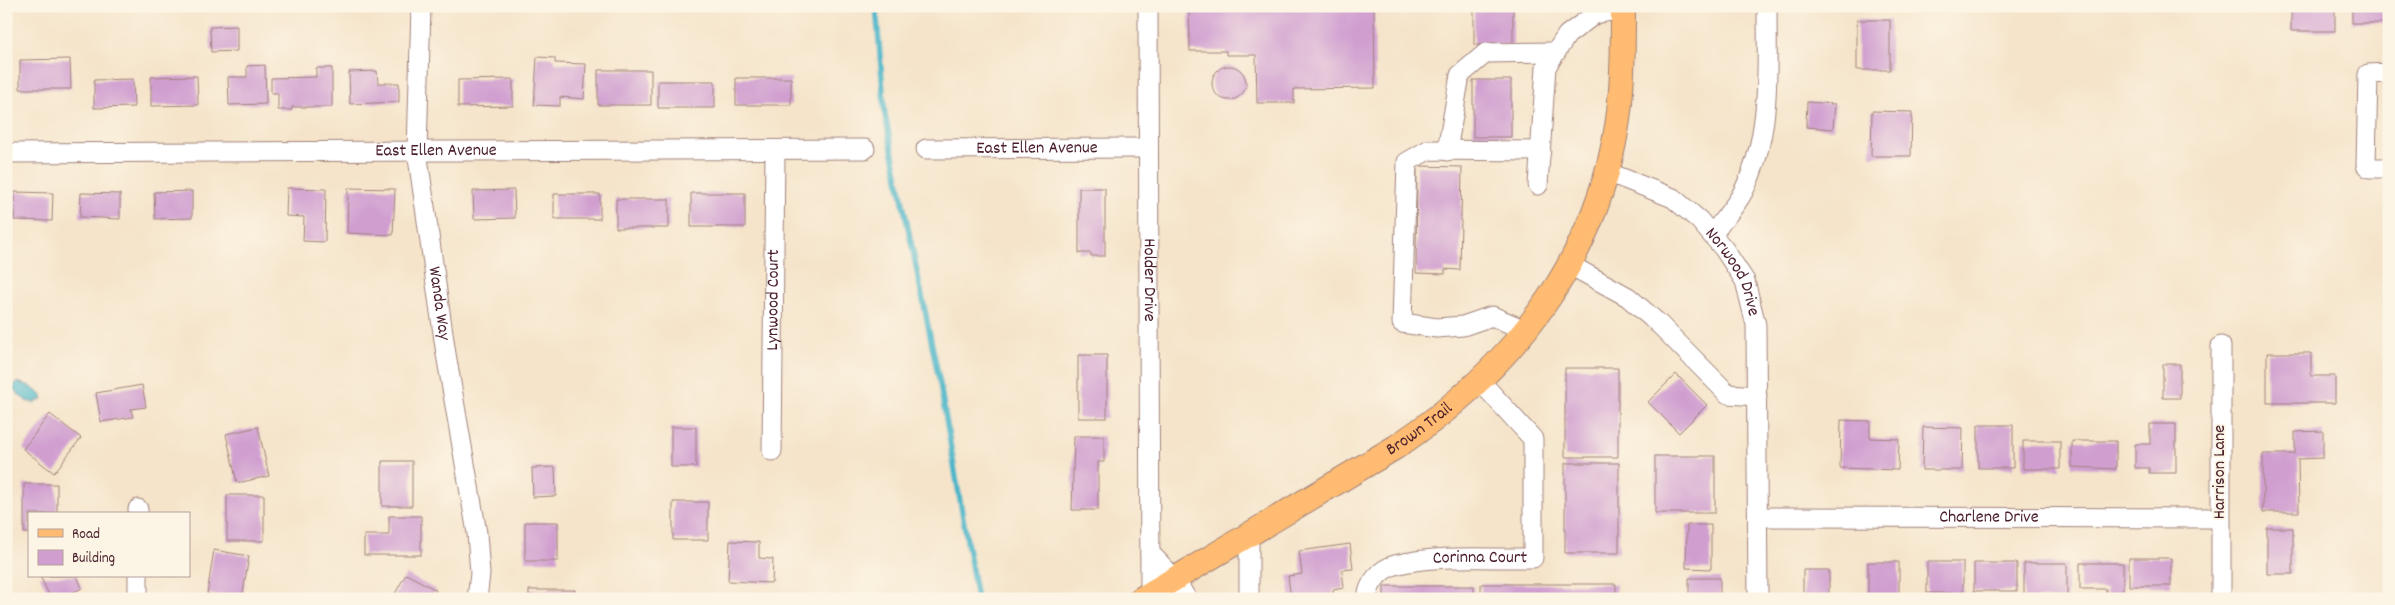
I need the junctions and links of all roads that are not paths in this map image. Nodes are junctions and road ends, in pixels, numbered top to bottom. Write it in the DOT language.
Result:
graph roads {
  1 [pos="421,6"];
  2 [pos="1148,6"];
  3 [pos="1767,6"];
  4 [pos="1624,8"];
  5 [pos="1556,52"];
  6 [pos="2389,73"];
  7 [pos="1148,148"];
  8 [pos="865,149"];
  9 [pos="926,149"];
  10 [pos="775,150"];
  11 [pos="1447,150"];
  12 [pos="417,151"];
  13 [pos="1541,151"];
  14 [pos="6,153"];
  15 [pos="2389,168"];
  16 [pos="1607,172"];
  17 [pos="1538,185"];
  18 [pos="1712,235"];
  19 [pos="1570,265"];
  20 [pos="1527,331"];
  21 [pos="2221,346"];
  22 [pos="1480,381"];
  23 [pos="1757,396"];
  24 [pos="772,451"];
  25 [pos="1758,517"];
  26 [pos="2220,518"];
  27 [pos="1249,534"];
  28 [pos="1150,553"];
  29 [pos="138,578"];
  30 [pos="1174,578"];
  31 [pos="1145,596"];
  32 [pos="138,599"];
  33 [pos="477,599"];
  34 [pos="1187,599"];
  35 [pos="1249,599"];
  36 [pos="1367,599"];
  37 [pos="1758,599"];
  38 [pos="2221,599"];
  1 -- 12 [label="street, Wanda Way"];
  2 -- 7 [label="street, Holder Drive"];
  3 -- 18 [label="street"];
  4 -- 5 [label="street"];
  4 -- 16 [label="main road"];
  5 -- 11 [label="street"];
  5 -- 13 [label="street"];
  6 -- 15 [label="street"];
  7 -- 9 [label="street, East Ellen Avenue"];
  7 -- 28 [label="street, Holder Drive"];
  8 -- 10 [label="street, East Ellen Avenue"];
  10 -- 12 [label="street, East Ellen Avenue"];
  10 -- 24 [label="street, Lynwood Court"];
  11 -- 13 [label="street"];
  11 -- 20 [label="street"];
  12 -- 14 [label="street, East Ellen Avenue"];
  12 -- 33 [label="street, Wanda Way"];
  13 -- 17 [label="street"];
  16 -- 18 [label="street, Norwood Drive"];
  16 -- 19 [label="main road, Brown Trail"];
  18 -- 23 [label="street, Norwood Drive"];
  19 -- 20 [label="main road, Brown Trail"];
  19 -- 23 [label="street"];
  20 -- 22 [label="main road, Brown Trail"];
  21 -- 26 [label="street, Harrison Lane"];
  22 -- 27 [label="main road, Brown Trail"];
  22 -- 36 [label="street, Corinna Court"];
  23 -- 25 [label="street, Norwood Drive"];
  25 -- 26 [label="street, Charlene Drive"];
  25 -- 37 [label="street, Norwood Drive"];
  26 -- 38 [label="street, Harrison Lane"];
  27 -- 30 [label="main road, Brown Trail"];
  27 -- 35 [label="street"];
  28 -- 30 [label="street"];
  28 -- 31 [label="street, Holder Drive"];
  29 -- 32 [label="street"];
  30 -- 31 [label="main road, Brown Trail"];
  30 -- 34 [label="street"];
}
